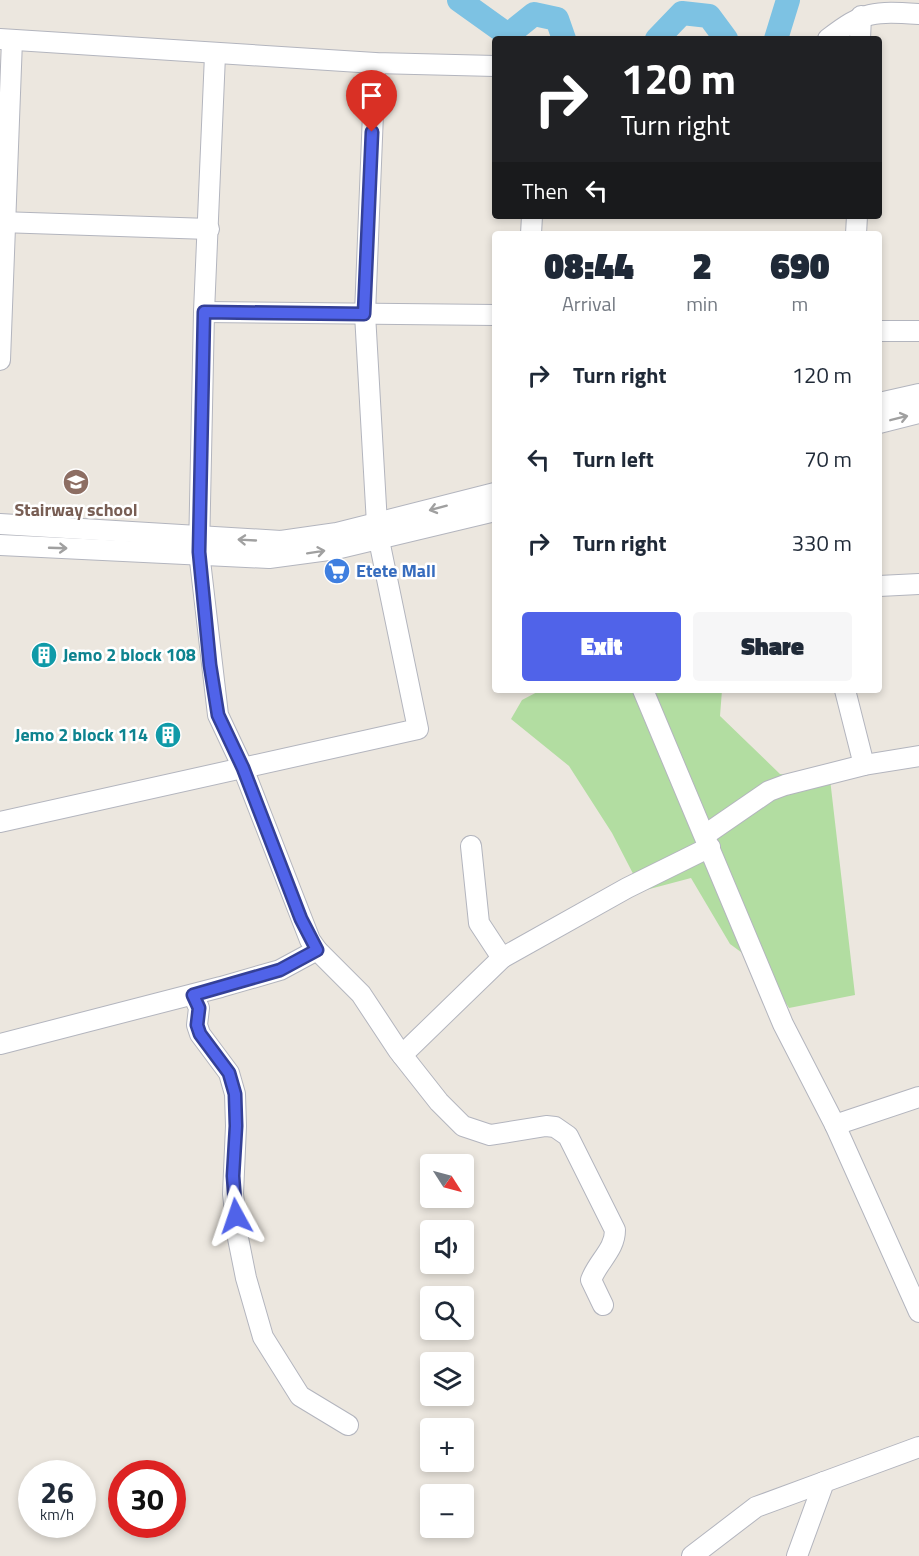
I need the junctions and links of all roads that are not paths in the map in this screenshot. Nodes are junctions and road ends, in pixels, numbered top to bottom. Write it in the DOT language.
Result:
graph roads {
  1 [pos="919,14"];
  2 [pos="861,16"];
  3 [pos="832,36"];
  4 [pos="860,36"];
  5 [pos="6,40"];
  6 [pos="215,55"];
  7 [pos="375,63"];
  8 [pos="492,66"];
  9 [pos="3,222"];
  10 [pos="209,229"];
  11 [pos="204,312"];
  12 [pos="364,314"];
  13 [pos="492,315"];
  14 [pos="882,331"];
  15 [pos="919,331"];
  16 [pos="0,360"];
  17 [pos="919,394"];
  18 [pos="882,402"];
  19 [pos="919,413"];
  20 [pos="882,422"];
  21 [pos="492,494"];
  22 [pos="492,512"];
  23 [pos="0,524"];
  24 [pos="378,532"];
  25 [pos="0,545"];
  26 [pos="200,545"];
  27 [pos="919,584"];
  28 [pos="882,586"];
  29 [pos="644,693"];
  30 [pos="846,693"];
  31 [pos="919,756"];
  32 [pos="864,765"];
  33 [pos="243,768"];
  34 [pos="0,822"];
  35 [pos="708,841"];
  36 [pos="471,846"];
  37 [pos="317,950"];
  38 [pos="502,958"];
  39 [pos="193,995"];
  40 [pos="0,1044"];
  41 [pos="402,1055"];
  42 [pos="919,1097"];
  43 [pos="835,1125"];
  44 [pos="913,1285"];
  45 [pos="603,1305"];
  46 [pos="919,1312"];
  47 [pos="348,1425"];
  48 [pos="919,1447"];
  49 [pos="824,1482"];
  50 [pos="692,1556"];
  51 [pos="797,1556"];
  1 -- 2 [label="street"];
  2 -- 3 [label="street"];
  2 -- 4 [label="street"];
  5 -- 6 [label="street"];
  5 -- 9 [label="street"];
  6 -- 7 [label="street"];
  6 -- 10 [label="street"];
  7 -- 8 [label="street"];
  7 -- 12 [label="street"];
  9 -- 10 [label="street"];
  9 -- 16 [label="street"];
  10 -- 11 [label="street"];
  11 -- 12 [label="street"];
  11 -- 26 [label="street"];
  12 -- 13 [label="street"];
  12 -- 24 [label="street"];
  14 -- 15 [label="street"];
  17 -- 18 [label="street"];
  20 -- 19 [label="street, one-way"];
  21 -- 24 [label="street, one-way"];
  22 -- 24 [label="street"];
  23 -- 26 [label="street"];
  24 -- 26 [label="street"];
  24 -- 33 [label="street"];
  25 -- 26 [label="street, one-way"];
  26 -- 33 [label="street"];
  27 -- 28 [label="street"];
  29 -- 35 [label="street"];
  30 -- 32 [label="street"];
  31 -- 32 [label="street"];
  32 -- 35 [label="street"];
  33 -- 34 [label="street"];
  33 -- 37 [label="street"];
  35 -- 38 [label="street"];
  35 -- 43 [label="street"];
  36 -- 38 [label="street"];
  37 -- 39 [label="street"];
  37 -- 41 [label="street"];
  38 -- 41 [label="street"];
  39 -- 40 [label="street"];
  39 -- 47 [label="street"];
  41 -- 45 [label="street"];
  42 -- 43 [label="street"];
  43 -- 44 [label="street"];
  44 -- 46 [label="street"];
  48 -- 49 [label="street"];
  49 -- 50 [label="street"];
  49 -- 51 [label="street"];
}
